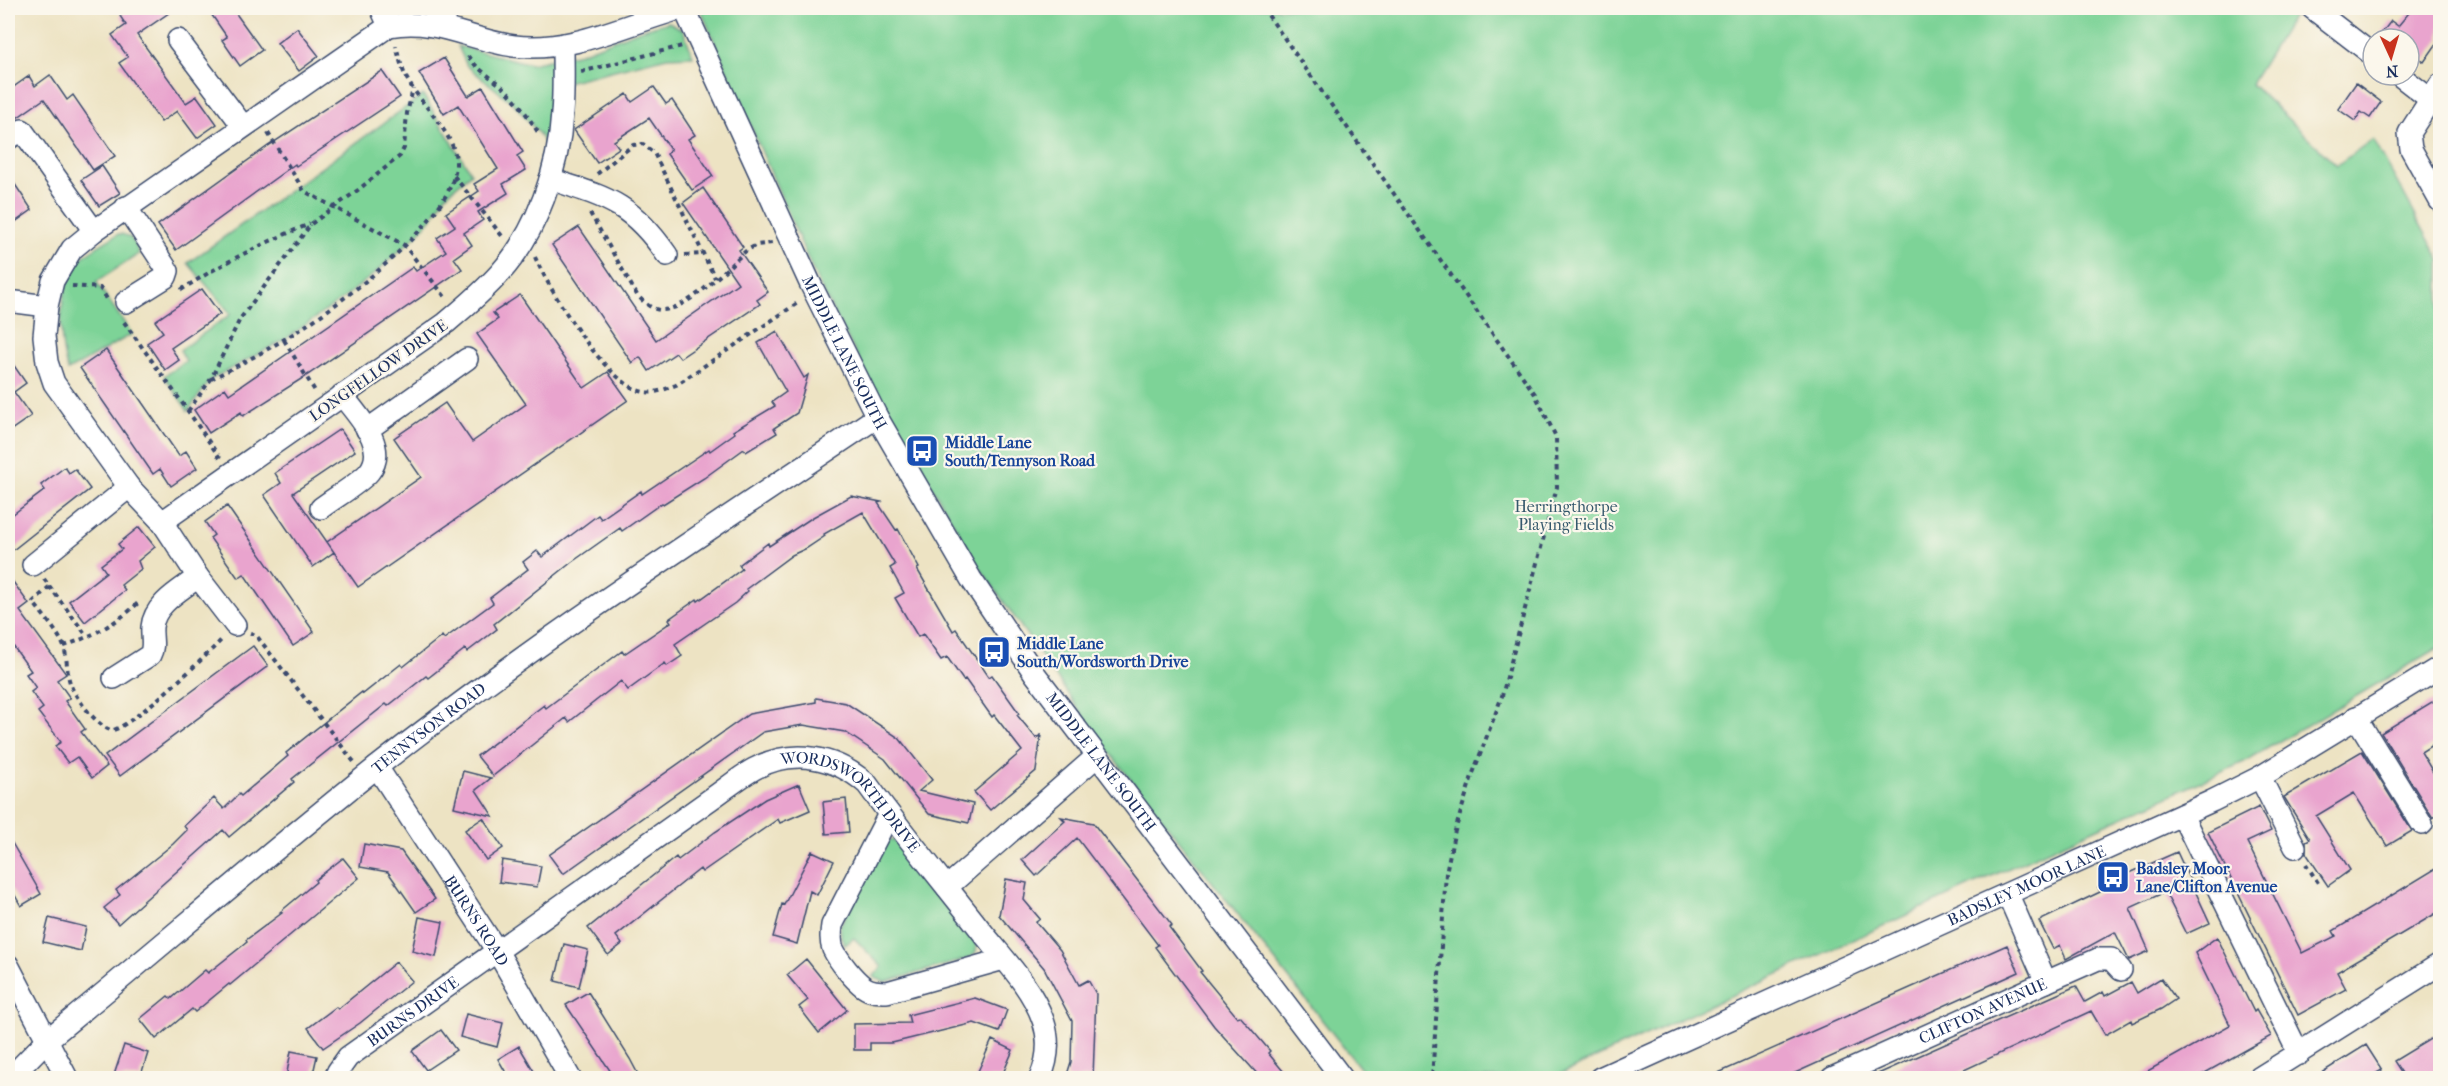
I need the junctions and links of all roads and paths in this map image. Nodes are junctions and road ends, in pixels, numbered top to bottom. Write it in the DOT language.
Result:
graph roads {
  1 [pos="684,8"];
  2 [pos="1263,8"];
  3 [pos="2312,8"];
  4 [pos="385,16"];
  5 [pos="444,17"];
  6 [pos="463,32"];
  7 [pos="178,40"];
  8 [pos="700,41"];
  9 [pos="563,44"];
  10 [pos="2361,46"];
  11 [pos="563,76"];
  12 [pos="2415,87"];
  13 [pos="413,88"];
  14 [pos="2431,99"];
  15 [pos="250,121"];
  16 [pos="14,135"];
  17 [pos="552,170"];
  18 [pos="454,176"];
  19 [pos="582,190"];
  20 [pos="2440,201"];
  21 [pos="126,207"];
  22 [pos="332,207"];
  23 [pos="311,224"];
  24 [pos="94,231"];
  25 [pos="521,244"];
  26 [pos="404,245"];
  27 [pos="668,255"];
  28 [pos="715,278"];
  29 [pos="54,280"];
  30 [pos="814,292"];
  31 [pos="177,293"];
  32 [pos="8,301"];
  33 [pos="47,306"];
  34 [pos="124,312"];
  35 [pos="458,313"];
  36 [pos="127,327"];
  37 [pos="284,340"];
  38 [pos="467,359"];
  39 [pos="210,379"];
  40 [pos="334,401"];
  41 [pos="188,411"];
  42 [pos="877,417"];
  43 [pos="367,430"];
  44 [pos="230,474"];
  45 [pos="129,487"];
  46 [pos="321,508"];
  47 [pos="162,522"];
  48 [pos="33,565"];
  49 [pos="198,577"];
  50 [pos="139,602"];
  51 [pos="235,626"];
  52 [pos="87,636"];
  53 [pos="64,646"];
  54 [pos="2440,667"];
  55 [pos="114,678"];
  56 [pos="2356,717"];
  57 [pos="1096,757"];
  58 [pos="371,772"];
  59 [pos="2260,777"];
  60 [pos="889,814"];
  61 [pos="2182,815"];
  62 [pos="2422,824"];
  63 [pos="2295,847"];
  64 [pos="2320,886"];
  65 [pos="947,887"];
  66 [pos="2008,895"];
  67 [pos="497,951"];
  68 [pos="1004,959"];
  69 [pos="2440,964"];
  70 [pos="8,965"];
  71 [pos="2121,970"];
  72 [pos="2046,982"];
  73 [pos="47,1040"];
  74 [pos="2299,1054"];
  75 [pos="10,1078"];
  76 [pos="68,1078"];
  77 [pos="335,1078"];
  78 [pos="570,1078"];
  79 [pos="1040,1078"];
  80 [pos="1342,1078"];
  81 [pos="1432,1078"];
  82 [pos="1600,1078"];
  83 [pos="1832,1078"];
  84 [pos="2259,1078"];
  1 -- 8 [label="street, MIDDLE LANE SOUTH"];
  1 -- 9 [label="street"];
  2 -- 81 [label="path"];
  3 -- 10 [label="street"];
  4 -- 5 [label="street"];
  4 -- 13 [label="path"];
  4 -- 15 [label="street"];
  5 -- 6 [label="street"];
  6 -- 9 [label="street"];
  6 -- 17 [label="path"];
  7 -- 15 [label="street"];
  8 -- 11 [label="path"];
  8 -- 30 [label="street, MIDDLE LANE SOUTH"];
  9 -- 11 [label="street, LONGFELLOW DRIVE"];
  11 -- 17 [label="street, LONGFELLOW DRIVE"];
  12 -- 14 [label="street"];
  13 -- 18 [label="path"];
  13 -- 22 [label="path"];
  14 -- 20 [label="street"];
  15 -- 21 [label="street"];
  15 -- 22 [label="path"];
  16 -- 24 [label="street"];
  17 -- 19 [label="street"];
  17 -- 25 [label="street, LONGFELLOW DRIVE"];
  18 -- 25 [label="path"];
  18 -- 26 [label="path"];
  19 -- 27 [label="street"];
  19 -- 28 [label="path"];
  21 -- 24 [label="street"];
  21 -- 34 [label="street"];
  22 -- 23 [label="path"];
  22 -- 26 [label="path"];
  23 -- 31 [label="path"];
  23 -- 39 [label="path"];
  24 -- 29 [label="street"];
  25 -- 30 [label="path"];
  25 -- 35 [label="street, LONGFELLOW DRIVE"];
  26 -- 35 [label="path"];
  26 -- 37 [label="path"];
  29 -- 33 [label="street"];
  29 -- 34 [label="path"];
  30 -- 42 [label="street, MIDDLE LANE SOUTH"];
  32 -- 33 [label="street"];
  33 -- 45 [label="street"];
  34 -- 36 [label="path"];
  34 -- 36 [label="path"];
  35 -- 40 [label="street, LONGFELLOW DRIVE"];
  36 -- 41 [label="path"];
  37 -- 39 [label="path"];
  37 -- 40 [label="path"];
  38 -- 43 [label="street"];
  39 -- 41 [label="path"];
  40 -- 43 [label="street"];
  40 -- 44 [label="street, LONGFELLOW DRIVE"];
  41 -- 44 [label="path"];
  42 -- 57 [label="street, MIDDLE LANE SOUTH"];
  42 -- 58 [label="street, TENNYSON ROAD"];
  43 -- 46 [label="street"];
  44 -- 47 [label="street, LONGFELLOW DRIVE"];
  45 -- 47 [label="street"];
  45 -- 48 [label="street"];
  47 -- 49 [label="street"];
  48 -- 52 [label="path"];
  49 -- 51 [label="street"];
  49 -- 55 [label="street"];
  50 -- 52 [label="path"];
  51 -- 58 [label="path"];
  52 -- 53 [label="path"];
  54 -- 56 [label="street, BADSLEY MOOR LANE"];
  56 -- 59 [label="street, BADSLEY MOOR LANE"];
  56 -- 62 [label="street"];
  57 -- 65 [label="street"];
  57 -- 80 [label="street, MIDDLE LANE SOUTH"];
  58 -- 67 [label="street, BURNS ROAD"];
  58 -- 73 [label="street, TENNYSON ROAD"];
  59 -- 61 [label="street, BADSLEY MOOR LANE"];
  59 -- 63 [label="street"];
  60 -- 65 [label="street, WORDSWORTH DRIVE"];
  60 -- 67 [label="street, WORDSWORTH DRIVE"];
  60 -- 68 [label="street"];
  61 -- 66 [label="street, BADSLEY MOOR LANE"];
  61 -- 74 [label="street"];
  63 -- 64 [label="path"];
  65 -- 68 [label="street, WORDSWORTH DRIVE"];
  66 -- 72 [label="street, CLIFTON AVENUE"];
  66 -- 82 [label="street, BADSLEY MOOR LANE"];
  67 -- 77 [label="street, BURNS DRIVE"];
  67 -- 78 [label="street, BURNS ROAD"];
  68 -- 79 [label="street, WORDSWORTH DRIVE"];
  69 -- 74 [label="street"];
  70 -- 73 [label="street"];
  71 -- 72 [label="street"];
  72 -- 83 [label="street, CLIFTON AVENUE"];
  73 -- 75 [label="street, TENNYSON ROAD"];
  73 -- 76 [label="street"];
  74 -- 84 [label="street"];
}
